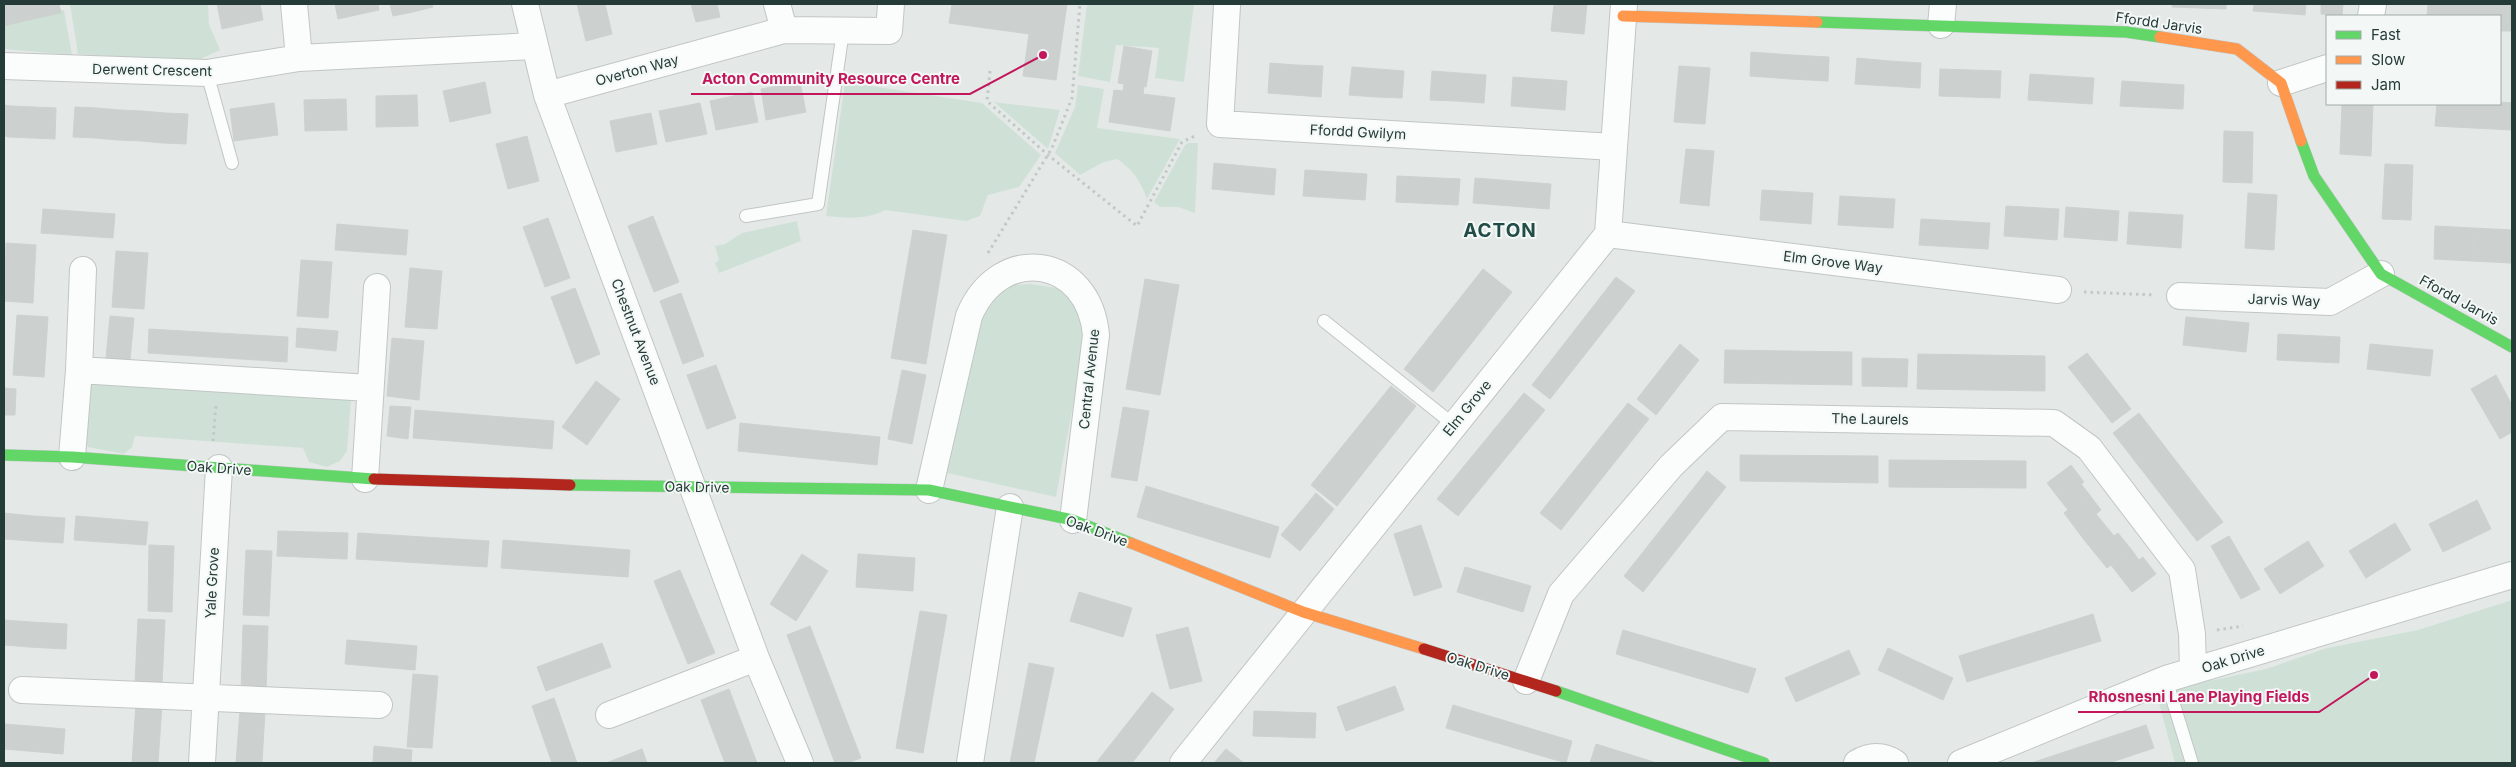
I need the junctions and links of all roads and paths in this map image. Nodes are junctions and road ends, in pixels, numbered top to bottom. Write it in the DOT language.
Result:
graph roads {
  1 [pos="294,4"];
  2 [pos="525,4"];
  3 [pos="776,4"];
  4 [pos="891,4"];
  5 [pos="1080,4"];
  6 [pos="1227,6"];
  7 [pos="1623,10"];
  8 [pos="1942,14"];
  9 [pos="784,30"];
  10 [pos="844,31"];
  11 [pos="534,46"];
  12 [pos="299,58"];
  13 [pos="4,66"];
  14 [pos="2326,68"];
  15 [pos="990,72"];
  16 [pos="207,73"];
  17 [pos="2281,83"];
  18 [pos="548,95"];
  19 [pos="1220,124"];
  20 [pos="1614,147"];
  21 [pos="1048,155"];
  22 [pos="232,163"];
  23 [pos="746,216"];
  24 [pos="1608,234"];
  25 [pos="984,259"];
  26 [pos="83,270"];
  27 [pos="2381,274"];
  28 [pos="377,287"];
  29 [pos="2058,290"];
  30 [pos="2180,296"];
  31 [pos="1324,321"];
  32 [pos="2512,347"];
  33 [pos="79,370"];
  34 [pos="218,379"];
  35 [pos="370,388"];
  36 [pos="1454,425"];
  37 [pos="4,455"];
  38 [pos="72,457"];
  39 [pos="215,468"];
  40 [pos="365,479"];
  41 [pos="695,488"];
  42 [pos="928,490"];
  43 [pos="1010,507"];
  44 [pos="1073,520"];
  45 [pos="2512,574"];
  46 [pos="1303,612"];
  47 [pos="756,658"];
  48 [pos="2192,671"];
  49 [pos="2166,679"];
  50 [pos="1526,682"];
  51 [pos="22,690"];
  52 [pos="205,699"];
  53 [pos="379,705"];
  54 [pos="609,715"];
  55 [pos="202,763"];
  56 [pos="800,763"];
  57 [pos="970,763"];
  58 [pos="1182,763"];
  59 [pos="1764,763"];
  60 [pos="1857,763"];
  61 [pos="1895,763"];
  62 [pos="1961,763"];
  63 [pos="2192,763"];
  1 -- 12 [label="street"];
  2 -- 11 [label="street, Chestnut Avenue"];
  3 -- 9 [label="street"];
  4 -- 10 [label="street, Overton Way"];
  5 -- 21 [label="path"];
  6 -- 19 [label="street"];
  7 -- 8 [label="street, Ffordd Jarvis"];
  7 -- 20 [label="street"];
  8 -- 17 [label="street, Ffordd Jarvis"];
  9 -- 10 [label="street, Overton Way"];
  9 -- 18 [label="street, Overton Way"];
  10 -- 23 [label="lane"];
  11 -- 12 [label="street, Derwent Crescent"];
  11 -- 18 [label="street, Chestnut Avenue"];
  12 -- 16 [label="street, Derwent Crescent"];
  13 -- 16 [label="street, Derwent Crescent"];
  14 -- 17 [label="street"];
  15 -- 21 [label="path"];
  16 -- 22 [label="lane"];
  17 -- 27 [label="street, Ffordd Jarvis"];
  18 -- 41 [label="street, Chestnut Avenue"];
  19 -- 20 [label="street, Ffordd Gwilym"];
  19 -- 21 [label="path"];
  20 -- 24 [label="street"];
  21 -- 25 [label="path"];
  24 -- 29 [label="street, Elm Grove Way"];
  24 -- 36 [label="street, Elm Grove"];
  26 -- 33 [label="street"];
  27 -- 30 [label="street, Jarvis Way"];
  27 -- 32 [label="street, Ffordd Jarvis"];
  28 -- 35 [label="street"];
  29 -- 30 [label="path"];
  31 -- 36 [label="lane"];
  33 -- 34 [label="street"];
  33 -- 38 [label="street"];
  34 -- 35 [label="street"];
  34 -- 39 [label="path"];
  35 -- 40 [label="street"];
  36 -- 46 [label="street, Elm Grove"];
  37 -- 38 [label="street, Oak Drive"];
  38 -- 39 [label="street, Oak Drive"];
  39 -- 40 [label="street, Oak Drive"];
  39 -- 52 [label="street, Yale Grove"];
  40 -- 41 [label="street, Oak Drive"];
  41 -- 42 [label="street, Oak Drive"];
  41 -- 47 [label="street, Chestnut Avenue"];
  42 -- 43 [label="street, Oak Drive"];
  42 -- 44 [label="street, Central Avenue"];
  43 -- 44 [label="street, Oak Drive"];
  43 -- 57 [label="street"];
  44 -- 46 [label="street, Oak Drive"];
  45 -- 48 [label="street, Oak Drive"];
  46 -- 50 [label="street, Oak Drive"];
  46 -- 58 [label="street, Elm Grove"];
  47 -- 54 [label="street"];
  47 -- 56 [label="street, Chestnut Avenue"];
  48 -- 49 [label="street, Oak Drive"];
  48 -- 50 [label="street, The Laurels"];
  49 -- 62 [label="street, Oak Drive"];
  49 -- 63 [label="lane"];
  50 -- 59 [label="street, Oak Drive"];
  51 -- 52 [label="street"];
  52 -- 53 [label="street"];
  52 -- 55 [label="street, Yale Grove"];
  60 -- 61 [label="street"];
}
